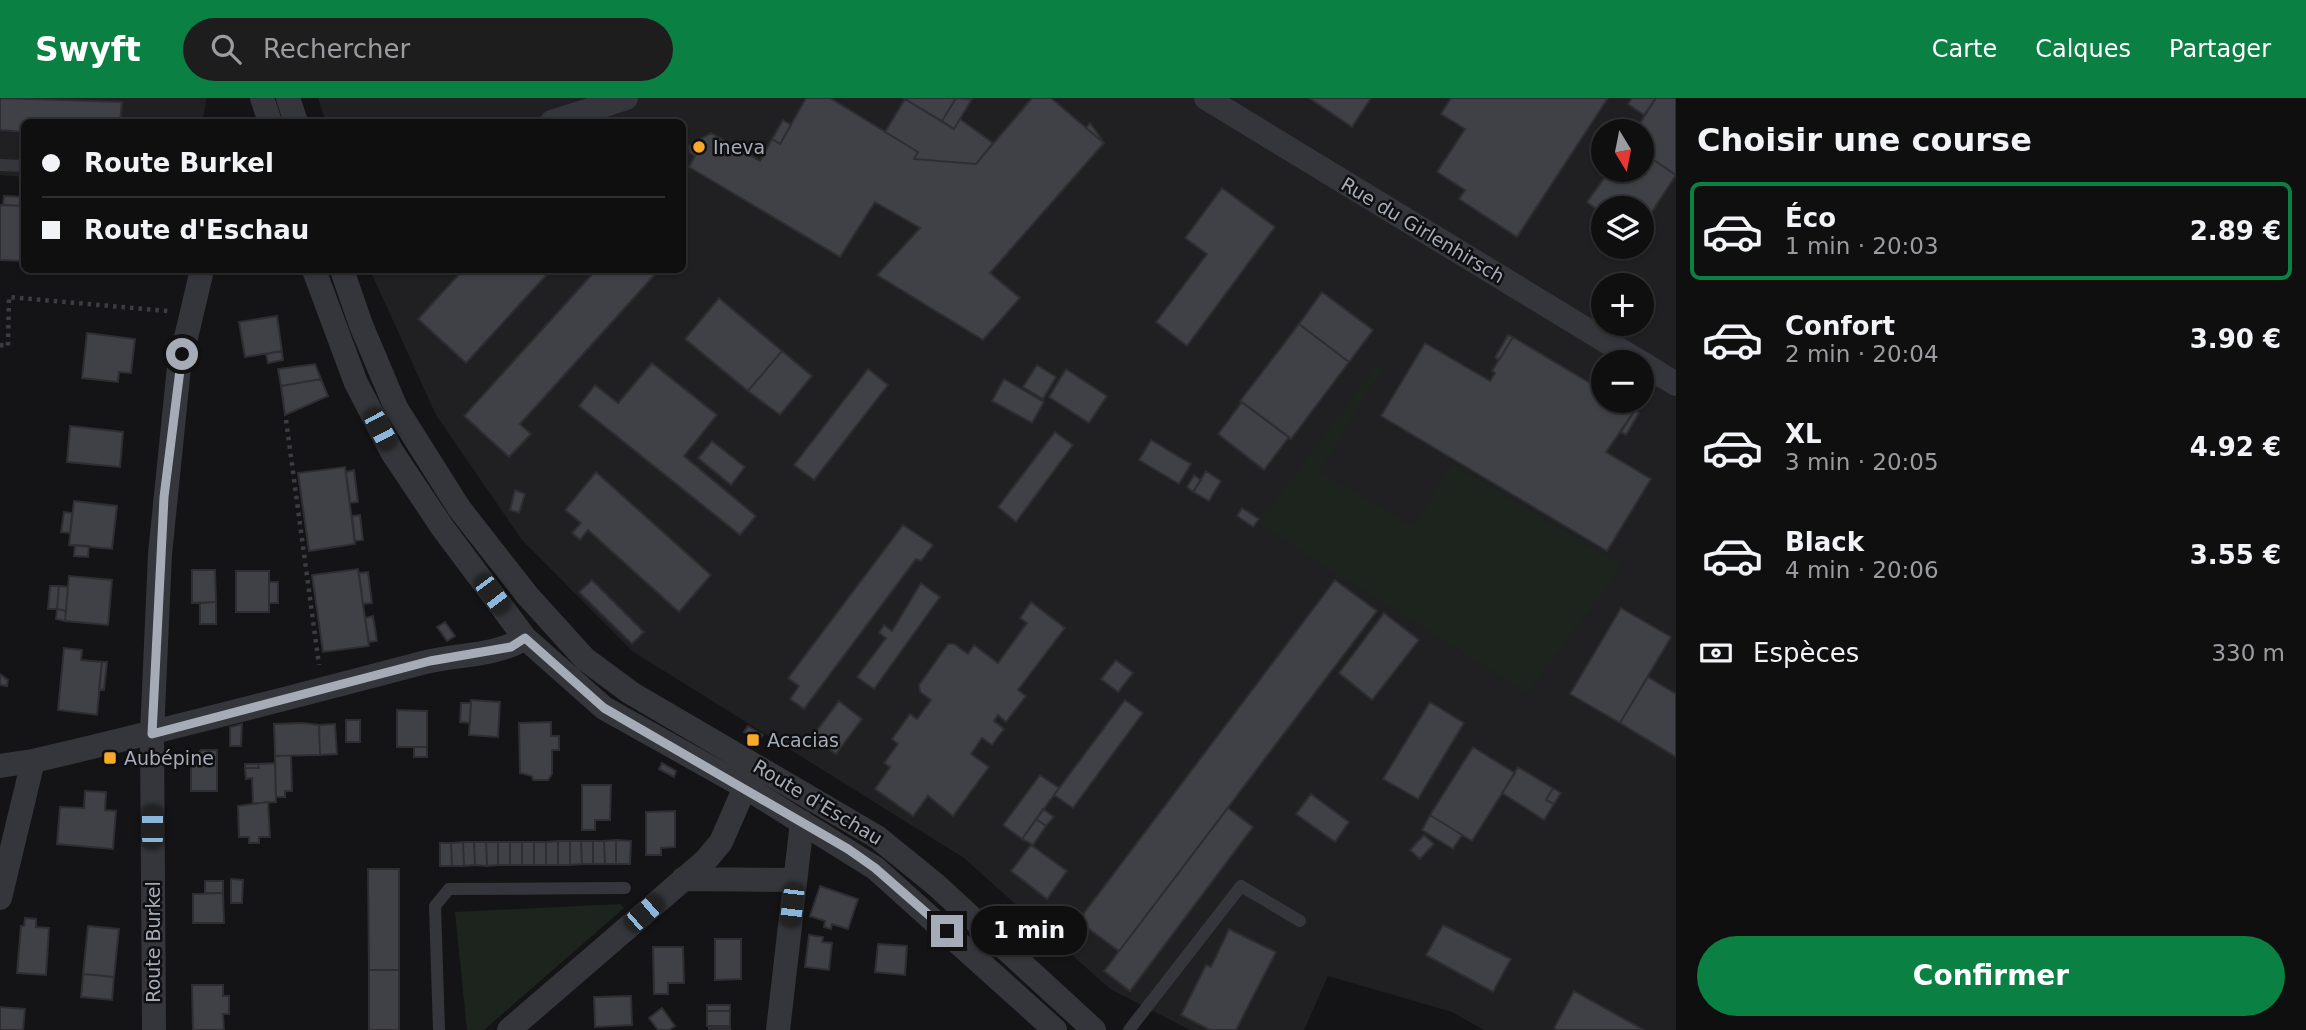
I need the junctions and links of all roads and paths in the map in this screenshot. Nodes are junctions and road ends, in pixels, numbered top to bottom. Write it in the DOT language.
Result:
graph roads {
  1 [pos="262,98"];
  2 [pos="288,98"];
  3 [pos="1206,98"];
  4 [pos="610,101"];
  5 [pos="269,119"];
  6 [pos="295,119"];
  7 [pos="560,119"];
  8 [pos="0,165"];
  9 [pos="21,166"];
  10 [pos="201,273"];
  11 [pos="315,273"];
  12 [pos="343,273"];
  13 [pos="175,311"];
  14 [pos="0,345"];
  15 [pos="1620,350"];
  16 [pos="1654,371"];
  17 [pos="1676,384"];
  18 [pos="286,420"];
  19 [pos="525,638"];
  20 [pos="322,689"];
  21 [pos="152,734"];
  22 [pos="33,761"];
  23 [pos="0,766"];
  24 [pos="745,787"];
  25 [pos="802,822"];
  26 [pos="683,879"];
  27 [pos="795,880"];
  28 [pos="625,888"];
  29 [pos="0,898"];
  30 [pos="1300,921"];
  31 [pos="154,1030"];
  32 [pos="439,1030"];
  33 [pos="509,1030"];
  34 [pos="778,1030"];
  35 [pos="1055,1030"];
  36 [pos="1094,1030"];
  37 [pos="1129,1030"];
  1 -- 5 [label="street"];
  2 -- 6 [label="street"];
  3 -- 15 [label="street, Rue du Girlenhirsch"];
  4 -- 7 [label="street"];
  8 -- 9 [label="lane"];
  10 -- 21 [label="street, Route Burkel"];
  11 -- 19 [label="street, Route d'Eschau"];
  12 -- 36 [label="street, Route d'Eschau"];
  13 -- 14 [label="path"];
  16 -- 17 [label="street, Rue du Girlenhirsch"];
  18 -- 20 [label="path"];
  19 -- 20 [label="street"];
  19 -- 24 [label="street, Route d'Eschau"];
  20 -- 21 [label="street"];
  21 -- 22 [label="street"];
  21 -- 31 [label="street, Route Burkel"];
  22 -- 23 [label="street"];
  22 -- 29 [label="street"];
  24 -- 25 [label="street, Route d'Eschau"];
  24 -- 26 [label="street"];
  25 -- 27 [label="street"];
  25 -- 35 [label="street, Route d'Eschau"];
  26 -- 27 [label="street"];
  26 -- 33 [label="street"];
  27 -- 34 [label="street"];
  28 -- 32 [label="lane"];
  30 -- 37 [label="lane"];
}
